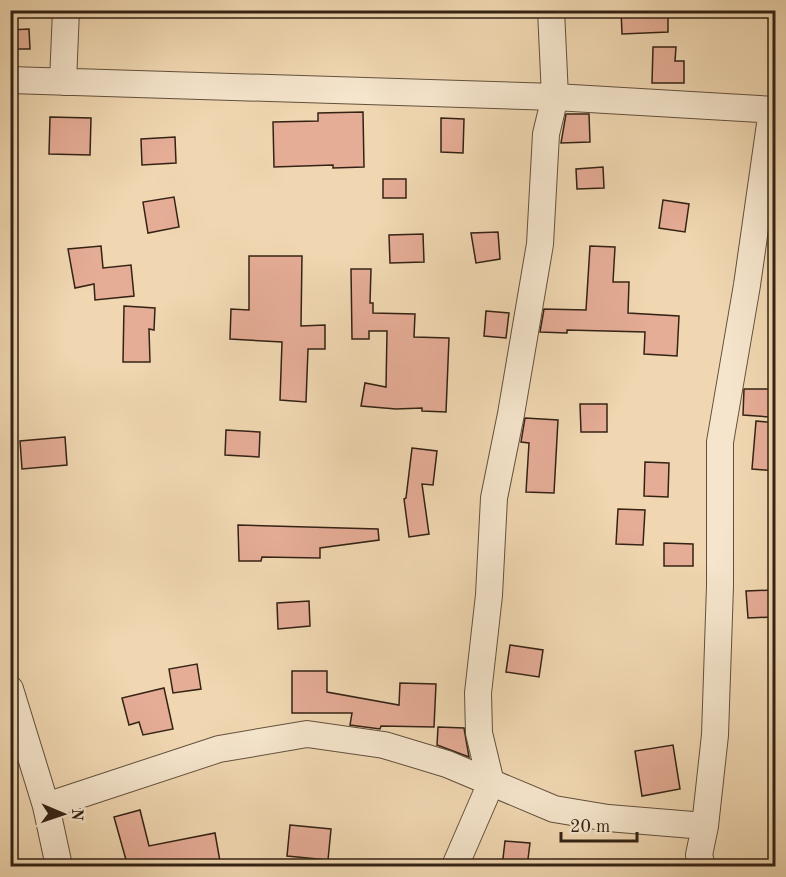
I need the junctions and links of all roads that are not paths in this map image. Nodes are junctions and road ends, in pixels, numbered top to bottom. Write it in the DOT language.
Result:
graph roads {
  1 [pos="66,10"];
  2 [pos="551,10"];
  3 [pos="10,80"];
  4 [pos="63,82"];
  5 [pos="555,98"];
  6 [pos="774,110"];
  7 [pos="10,689"];
  8 [pos="491,783"];
  9 [pos="46,806"];
  10 [pos="705,826"];
  11 [pos="59,867"];
  12 [pos="455,867"];
  13 [pos="702,867"];
  1 -- 4 [label="street"];
  2 -- 5 [label="street"];
  3 -- 4 [label="street"];
  4 -- 5 [label="street"];
  5 -- 6 [label="street"];
  5 -- 8 [label="street"];
  6 -- 10 [label="street"];
  7 -- 9 [label="street"];
  8 -- 9 [label="street"];
  8 -- 10 [label="street"];
  8 -- 12 [label="street"];
  9 -- 11 [label="street"];
  10 -- 13 [label="street"];
}
